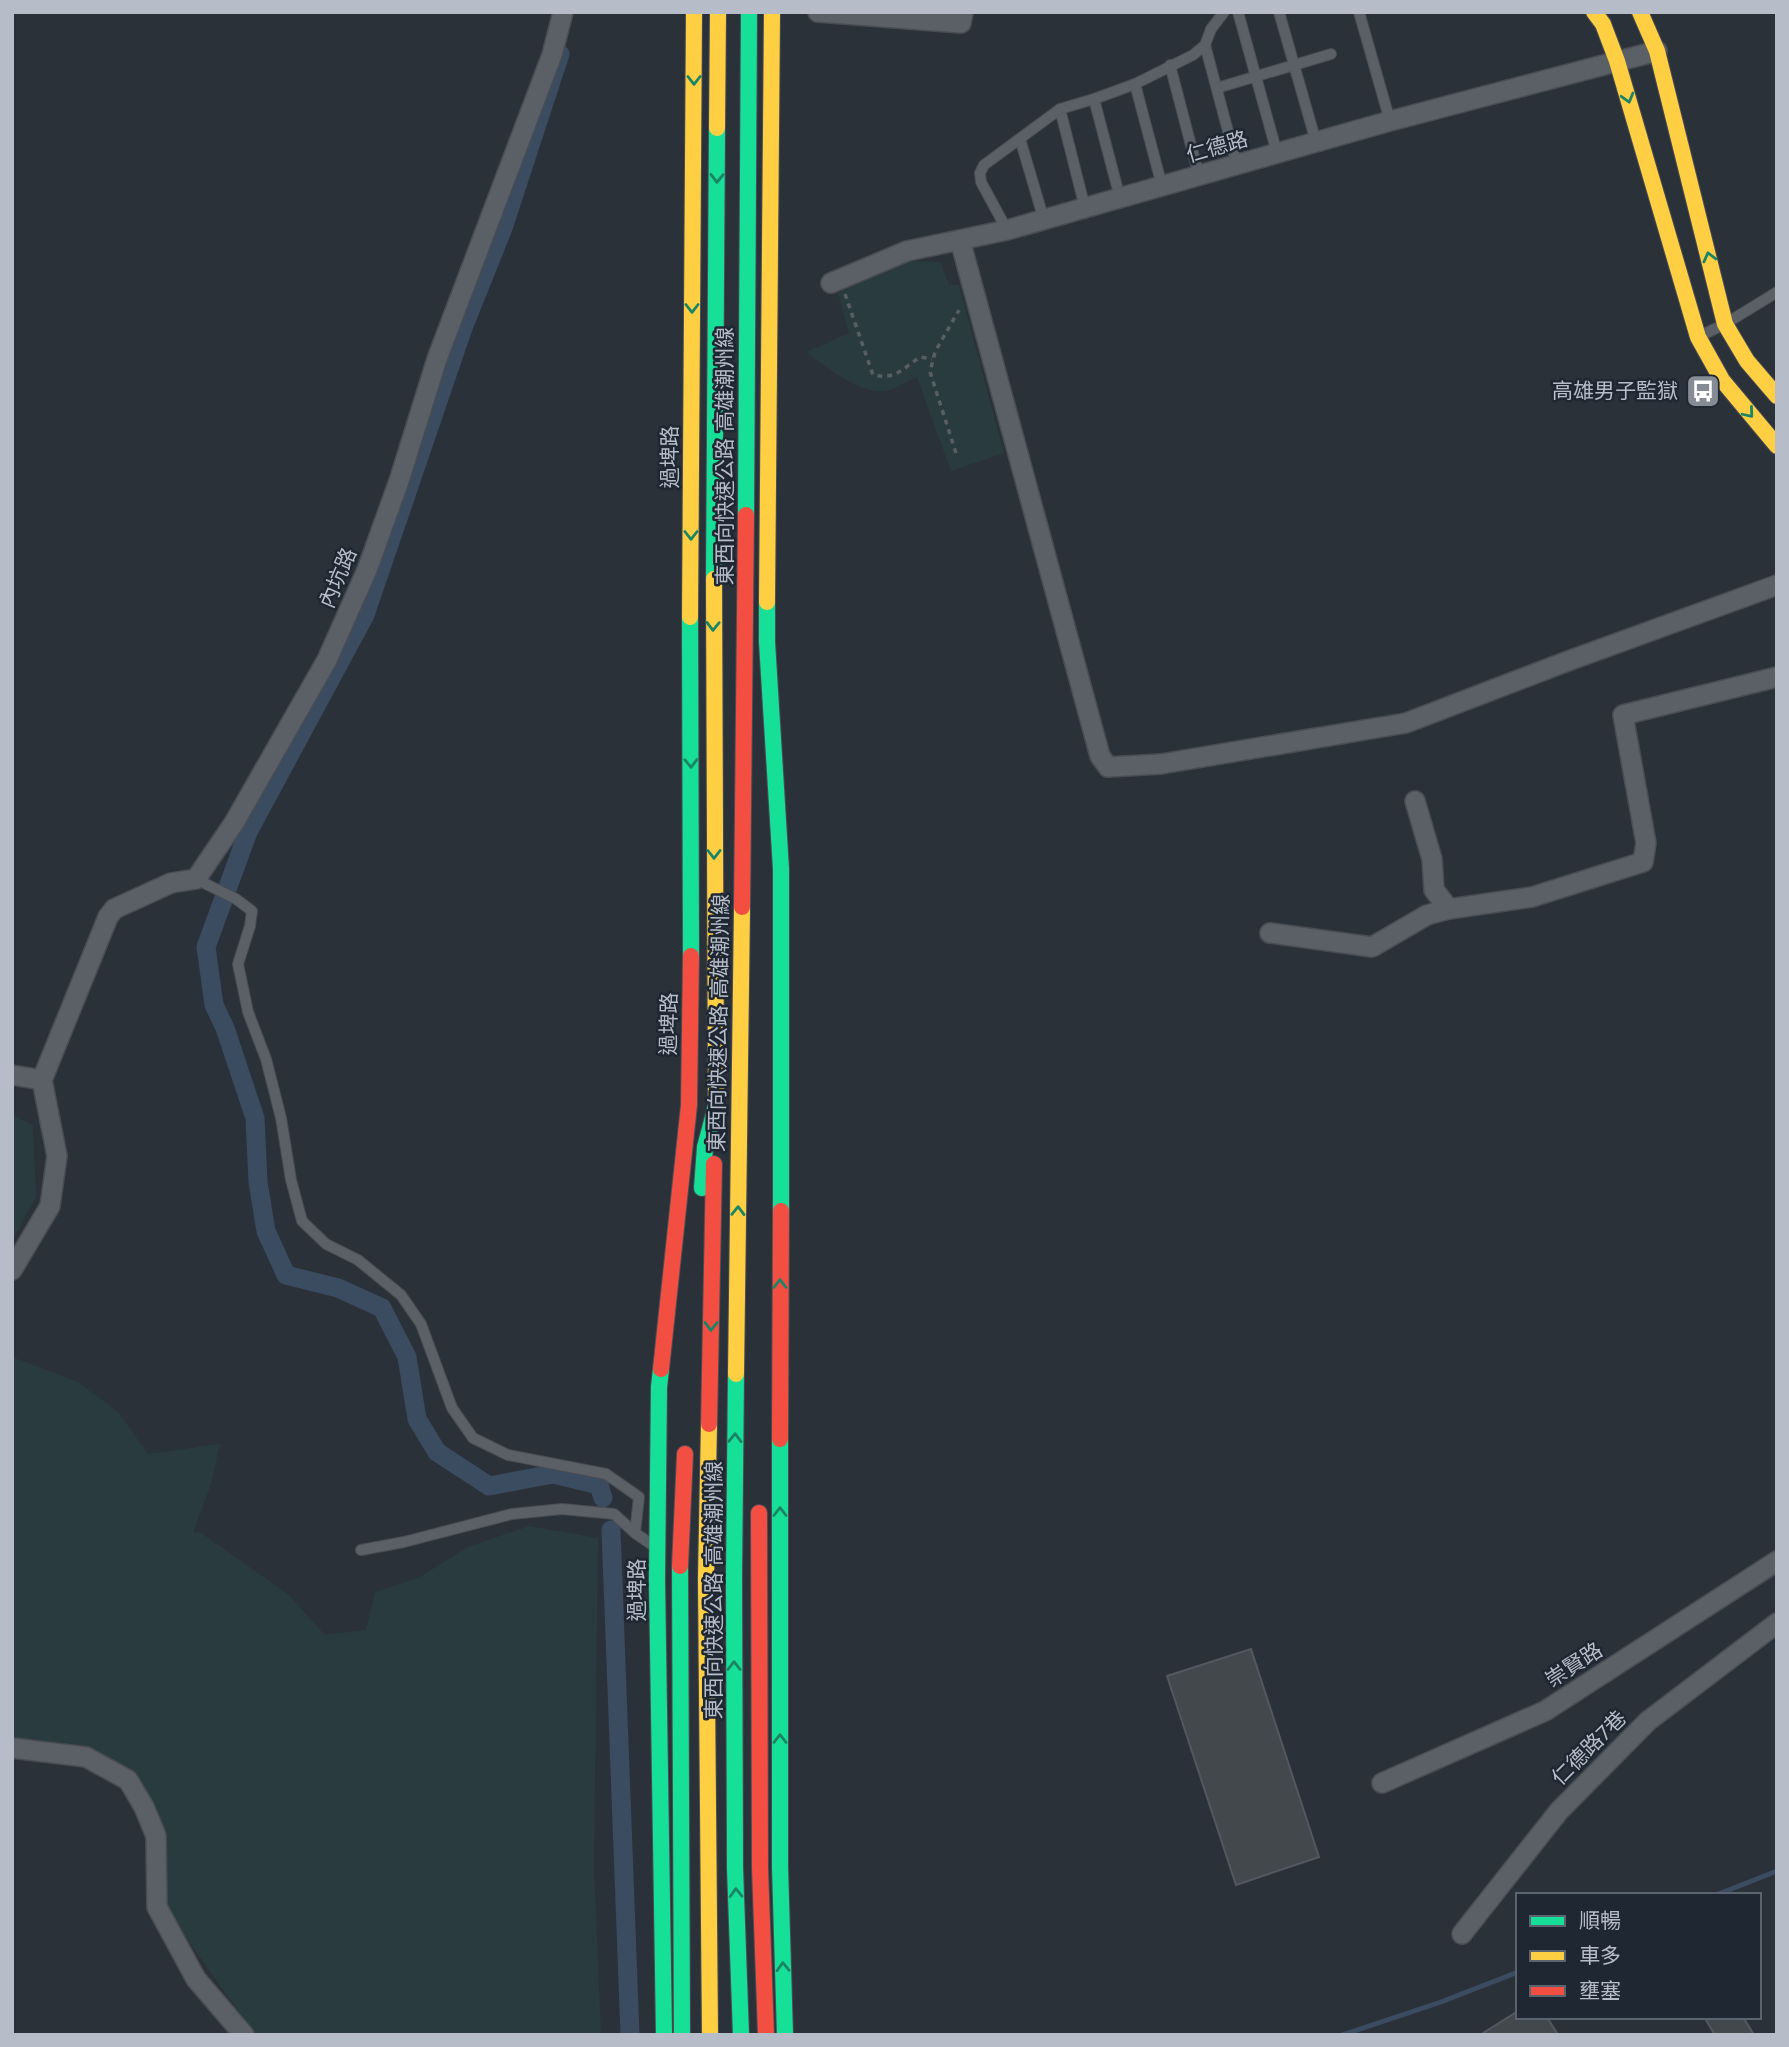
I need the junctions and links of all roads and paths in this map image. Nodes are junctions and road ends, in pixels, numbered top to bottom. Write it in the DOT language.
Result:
graph roads {
  1 [pos="563,12"];
  2 [pos="694,12"];
  3 [pos="718,12"];
  4 [pos="749,12"];
  5 [pos="772,12"];
  6 [pos="818,12"];
  7 [pos="962,12"];
  8 [pos="1224,12"];
  9 [pos="1238,12"];
  10 [pos="1279,12"];
  11 [pos="1359,12"];
  12 [pos="1594,12"];
  13 [pos="1640,12"];
  14 [pos="1205,45"];
  15 [pos="1657,51"];
  16 [pos="1331,54"];
  17 [pos="1617,61"];
  18 [pos="1170,65"];
  19 [pos="1294,65"];
  20 [pos="1256,77"];
  21 [pos="1135,84"];
  22 [pos="1217,88"];
  23 [pos="1094,99"];
  24 [pos="1060,109"];
  25 [pos="1390,121"];
  26 [pos="1020,139"];
  27 [pos="1316,142"];
  28 [pos="1277,153"];
  29 [pos="1237,165"];
  30 [pos="1199,176"];
  31 [pos="1162,186"];
  32 [pos="1120,198"];
  33 [pos="1085,208"];
  34 [pos="1044,219"];
  35 [pos="1007,230"];
  36 [pos="960,240"];
  37 [pos="836,281"];
  38 [pos="1777,292"];
  39 [pos="975,295"];
  40 [pos="1725,324"];
  41 [pos="1698,337"];
  42 [pos="932,359"];
  43 [pos="1777,396"];
  44 [pos="1777,446"];
  45 [pos="956,453"];
  46 [pos="1777,585"];
  47 [pos="745,643"];
  48 [pos="1777,677"];
  49 [pos="1415,800"];
  50 [pos="196,879"];
  51 [pos="1449,909"];
  52 [pos="1270,933"];
  53 [pos="757,970"];
  54 [pos="12,1075"];
  55 [pos="41,1080"];
  56 [pos="716,1105"];
  57 [pos="12,1270"];
  58 [pos="696,1280"];
  59 [pos="685,1442"];
  60 [pos="759,1493"];
  61 [pos="635,1533"];
  62 [pos="658,1549"];
  63 [pos="361,1550"];
  64 [pos="1777,1561"];
  65 [pos="1777,1623"];
  66 [pos="12,1748"];
  67 [pos="1382,1783"];
  68 [pos="1462,1934"];
  69 [pos="244,2035"];
  70 [pos="664,2035"];
  71 [pos="682,2035"];
  72 [pos="710,2035"];
  73 [pos="741,2035"];
  74 [pos="766,2035"];
  75 [pos="785,2035"];
  1 -- 50 [label="street, 內坑路"];
  2 -- 62 [label="main road, 過埤路, one-way"];
  3 -- 56 [label="main road, 東西向快速公路 高雄潮州線, one-way"];
  4 -- 47 [label="main road, 東西向快速公路 高雄潮州線"];
  75 -- 5 [label="main road, one-way"];
  6 -- 7 [label="street"];
  8 -- 14 [label="lane"];
  9 -- 20 [label="lane"];
  10 -- 19 [label="lane"];
  11 -- 25 [label="lane"];
  12 -- 17 [label="main road"];
  13 -- 15 [label="main road"];
  14 -- 18 [label="lane"];
  14 -- 22 [label="lane"];
  15 -- 17 [label="street, 仁德路"];
  40 -- 15 [label="main road, one-way"];
  16 -- 19 [label="lane"];
  17 -- 25 [label="street, 仁德路"];
  17 -- 41 [label="main road, one-way"];
  18 -- 21 [label="lane"];
  18 -- 30 [label="lane"];
  19 -- 20 [label="lane"];
  19 -- 27 [label="lane"];
  20 -- 22 [label="lane"];
  20 -- 28 [label="lane"];
  21 -- 23 [label="lane"];
  21 -- 31 [label="lane"];
  22 -- 29 [label="lane"];
  23 -- 24 [label="lane"];
  23 -- 32 [label="lane"];
  24 -- 26 [label="lane"];
  24 -- 33 [label="lane"];
  25 -- 27 [label="street, 仁德路"];
  26 -- 34 [label="lane"];
  26 -- 35 [label="lane"];
  27 -- 28 [label="street, 仁德路"];
  28 -- 29 [label="street, 仁德路"];
  29 -- 30 [label="street, 仁德路"];
  30 -- 31 [label="street, 仁德路"];
  31 -- 32 [label="street, 仁德路"];
  32 -- 33 [label="street, 仁德路"];
  33 -- 34 [label="street, 仁德路"];
  34 -- 35 [label="street, 仁德路"];
  35 -- 36 [label="street, 仁德路"];
  36 -- 37 [label="street, 仁德路"];
  36 -- 39 [label="street"];
  37 -- 42 [label="path"];
  38 -- 40 [label="lane"];
  39 -- 42 [label="path"];
  39 -- 46 [label="street"];
  40 -- 41 [label="lane"];
  40 -- 43 [label="main road"];
  41 -- 44 [label="main road, one-way"];
  42 -- 45 [label="path"];
  47 -- 53 [label="main road"];
  73 -- 47 [label="main road, 東西向快速公路 高雄潮州線, one-way"];
  48 -- 51 [label="street"];
  49 -- 51 [label="street"];
  50 -- 55 [label="street"];
  50 -- 61 [label="lane"];
  51 -- 52 [label="street"];
  54 -- 55 [label="street"];
  55 -- 57 [label="street"];
  56 -- 58 [label="main road"];
  56 -- 72 [label="main road, 東西向快速公路 高雄潮州線, one-way"];
  59 -- 71 [label="main road"];
  60 -- 74 [label="main road"];
  61 -- 62 [label="lane"];
  61 -- 63 [label="lane"];
  62 -- 70 [label="main road, 過埤路"];
  64 -- 67 [label="street, 崇賢路"];
  65 -- 68 [label="street, 仁德路7巷"];
  66 -- 69 [label="street"];
}
